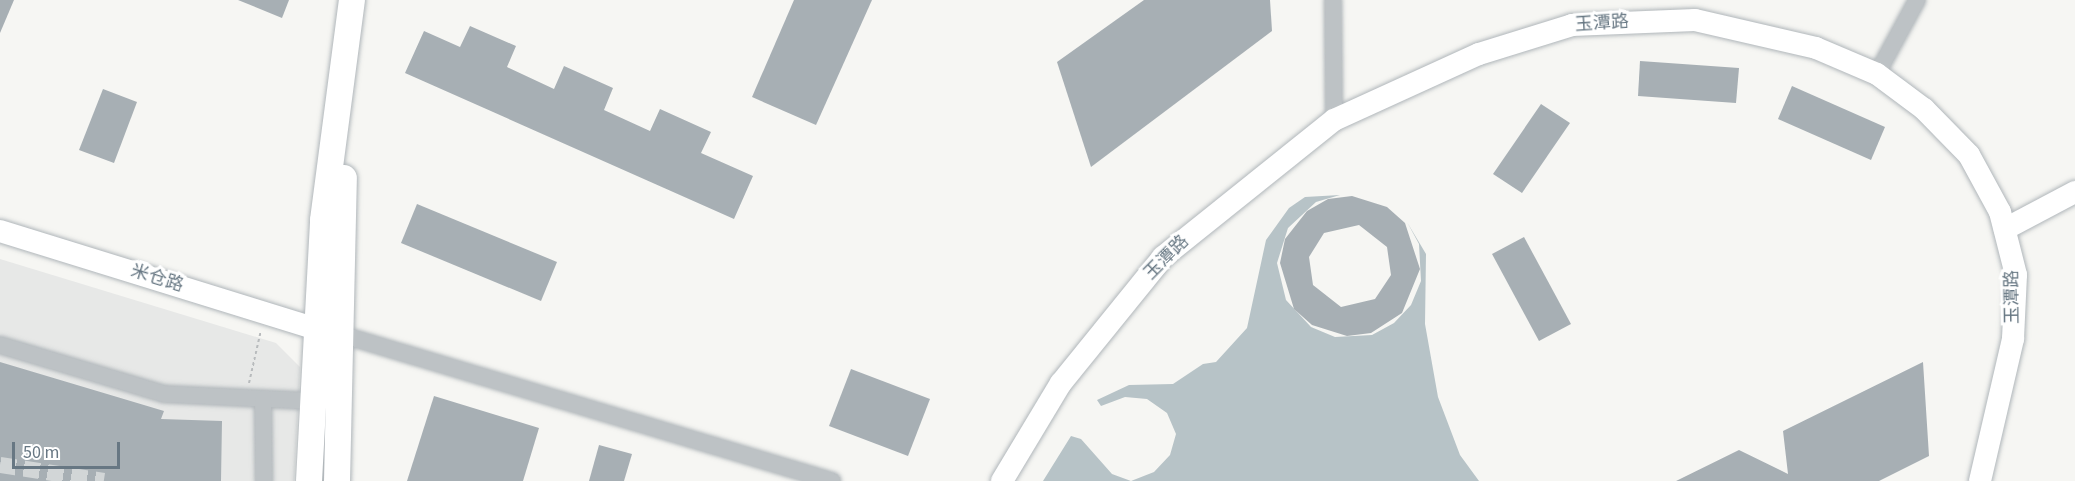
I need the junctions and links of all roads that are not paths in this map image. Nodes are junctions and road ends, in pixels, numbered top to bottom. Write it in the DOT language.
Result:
graph roads {
  1 [pos="352,0"];
  2 [pos="367,0"];
  3 [pos="1333,0"];
  4 [pos="1917,0"];
  5 [pos="1877,74"];
  6 [pos="1334,120"];
  7 [pos="2075,192"];
  8 [pos="2005,229"];
  9 [pos="0,231"];
  10 [pos="313,328"];
  11 [pos="341,334"];
  12 [pos="0,345"];
  13 [pos="263,399"];
  14 [pos="311,401"];
  15 [pos="264,481"];
  16 [pos="309,481"];
  17 [pos="338,481"];
  18 [pos="832,481"];
  19 [pos="1002,481"];
  20 [pos="1980,481"];
  1 -- 10 [label="main road"];
  2 -- 11 [label="main road"];
  3 -- 6 [label="street"];
  4 -- 5 [label="street"];
  5 -- 6 [label="street, 玉潭路"];
  5 -- 8 [label="street, 玉潭路"];
  6 -- 19 [label="street, 玉潭路"];
  7 -- 8 [label="street"];
  8 -- 20 [label="street, 玉潭路"];
  9 -- 10 [label="street, 米仓路"];
  10 -- 11 [label="street"];
  10 -- 14 [label="main road"];
  11 -- 17 [label="main road"];
  11 -- 18 [label="street"];
  12 -- 13 [label="street"];
  13 -- 14 [label="street"];
  13 -- 15 [label="street"];
  14 -- 16 [label="main road"];
}
